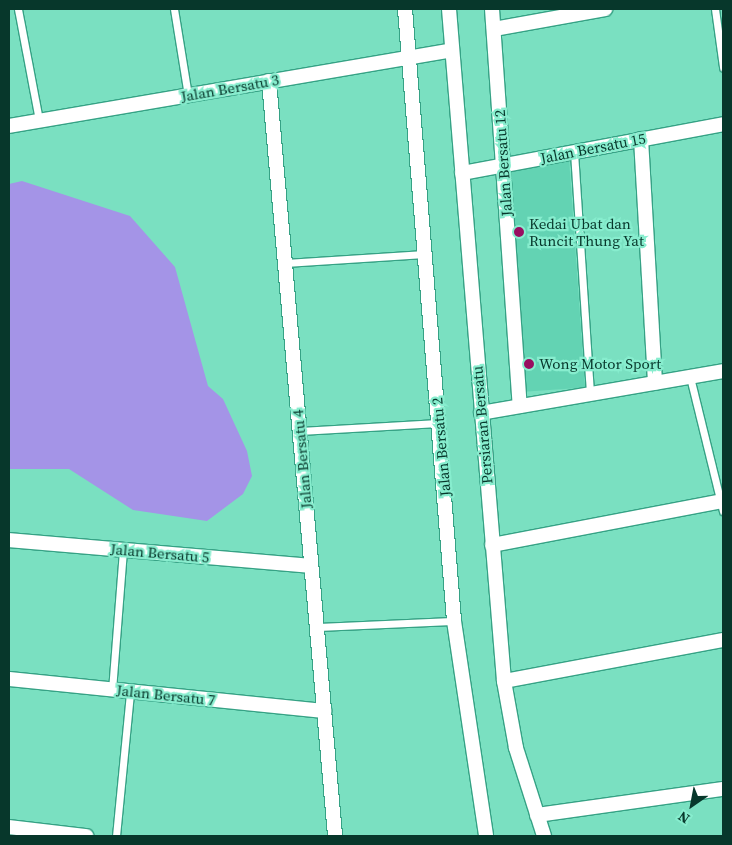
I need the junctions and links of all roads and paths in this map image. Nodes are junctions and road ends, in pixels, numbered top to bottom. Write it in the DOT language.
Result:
graph roads {
  1 [pos="18,9"];
  2 [pos="174,9"];
  3 [pos="405,9"];
  4 [pos="449,9"];
  5 [pos="492,9"];
  6 [pos="605,9"];
  7 [pos="716,9"];
  8 [pos="494,29"];
  9 [pos="452,50"];
  10 [pos="410,57"];
  11 [pos="723,67"];
  12 [pos="268,81"];
  13 [pos="188,95"];
  14 [pos="39,120"];
  15 [pos="723,124"];
  16 [pos="9,126"];
  17 [pos="641,139"];
  18 [pos="574,152"];
  19 [pos="503,165"];
  20 [pos="462,173"];
  21 [pos="426,254"];
  22 [pos="285,263"];
  23 [pos="723,371"];
  24 [pos="690,377"];
  25 [pos="655,383"];
  26 [pos="590,394"];
  27 [pos="520,406"];
  28 [pos="481,413"];
  29 [pos="439,423"];
  30 [pos="299,431"];
  31 [pos="722,504"];
  32 [pos="9,540"];
  33 [pos="492,545"];
  34 [pos="123,550"];
  35 [pos="311,566"];
  36 [pos="454,621"];
  37 [pos="316,627"];
  38 [pos="723,640"];
  39 [pos="9,679"];
  40 [pos="504,681"];
  41 [pos="112,690"];
  42 [pos="130,692"];
  43 [pos="324,711"];
  44 [pos="723,789"];
  45 [pos="537,815"];
  46 [pos="9,827"];
  47 [pos="86,836"];
  48 [pos="116,836"];
  49 [pos="335,836"];
  50 [pos="486,836"];
  51 [pos="544,836"];
  1 -- 14 [label="lane"];
  2 -- 13 [label="lane"];
  3 -- 10 [label="street, Jalan Bersatu 2"];
  4 -- 9 [label="street, Persiaran Bersatu"];
  5 -- 8 [label="street, Jalan Bersatu 12"];
  6 -- 8 [label="street"];
  7 -- 11 [label="lane"];
  8 -- 19 [label="street, Jalan Bersatu 12"];
  9 -- 10 [label="street, Jalan Bersatu 3"];
  9 -- 20 [label="street, Persiaran Bersatu"];
  10 -- 12 [label="street, Jalan Bersatu 3"];
  10 -- 21 [label="street, Jalan Bersatu 2"];
  12 -- 13 [label="street, Jalan Bersatu 3"];
  12 -- 22 [label="street, Jalan Bersatu 4"];
  13 -- 14 [label="street, Jalan Bersatu 3"];
  14 -- 16 [label="street, Jalan Bersatu 3"];
  15 -- 17 [label="street, Jalan Bersatu 15"];
  17 -- 18 [label="street, Jalan Bersatu 15"];
  17 -- 25 [label="street"];
  18 -- 19 [label="street, Jalan Bersatu 15"];
  18 -- 26 [label="lane"];
  19 -- 20 [label="street, Jalan Bersatu 15"];
  19 -- 27 [label="street, Jalan Bersatu 12"];
  20 -- 28 [label="street, Persiaran Bersatu"];
  21 -- 22 [label="lane"];
  21 -- 29 [label="street, Jalan Bersatu 2"];
  22 -- 30 [label="street, Jalan Bersatu 4"];
  23 -- 24 [label="street"];
  24 -- 25 [label="street"];
  24 -- 31 [label="lane"];
  25 -- 26 [label="street"];
  26 -- 27 [label="street"];
  27 -- 28 [label="street"];
  28 -- 33 [label="street, Persiaran Bersatu"];
  29 -- 30 [label="lane"];
  29 -- 36 [label="street, Jalan Bersatu 2"];
  30 -- 35 [label="street, Jalan Bersatu 4"];
  31 -- 33 [label="street"];
  32 -- 34 [label="street, Jalan Bersatu 5"];
  33 -- 40 [label="street, Persiaran Bersatu"];
  34 -- 35 [label="street, Jalan Bersatu 5"];
  34 -- 41 [label="lane"];
  35 -- 37 [label="street, Jalan Bersatu 4"];
  36 -- 37 [label="lane"];
  36 -- 50 [label="street, Jalan Bersatu 2"];
  37 -- 43 [label="street, Jalan Bersatu 4"];
  38 -- 40 [label="street"];
  39 -- 41 [label="street, Jalan Bersatu 7"];
  40 -- 45 [label="street, Persiaran Bersatu"];
  41 -- 42 [label="street, Jalan Bersatu 7"];
  42 -- 43 [label="street, Jalan Bersatu 7"];
  42 -- 48 [label="lane"];
  43 -- 49 [label="street, Jalan Bersatu 4"];
  44 -- 45 [label="street"];
  45 -- 51 [label="street, Persiaran Bersatu"];
  46 -- 47 [label="street"];
}
